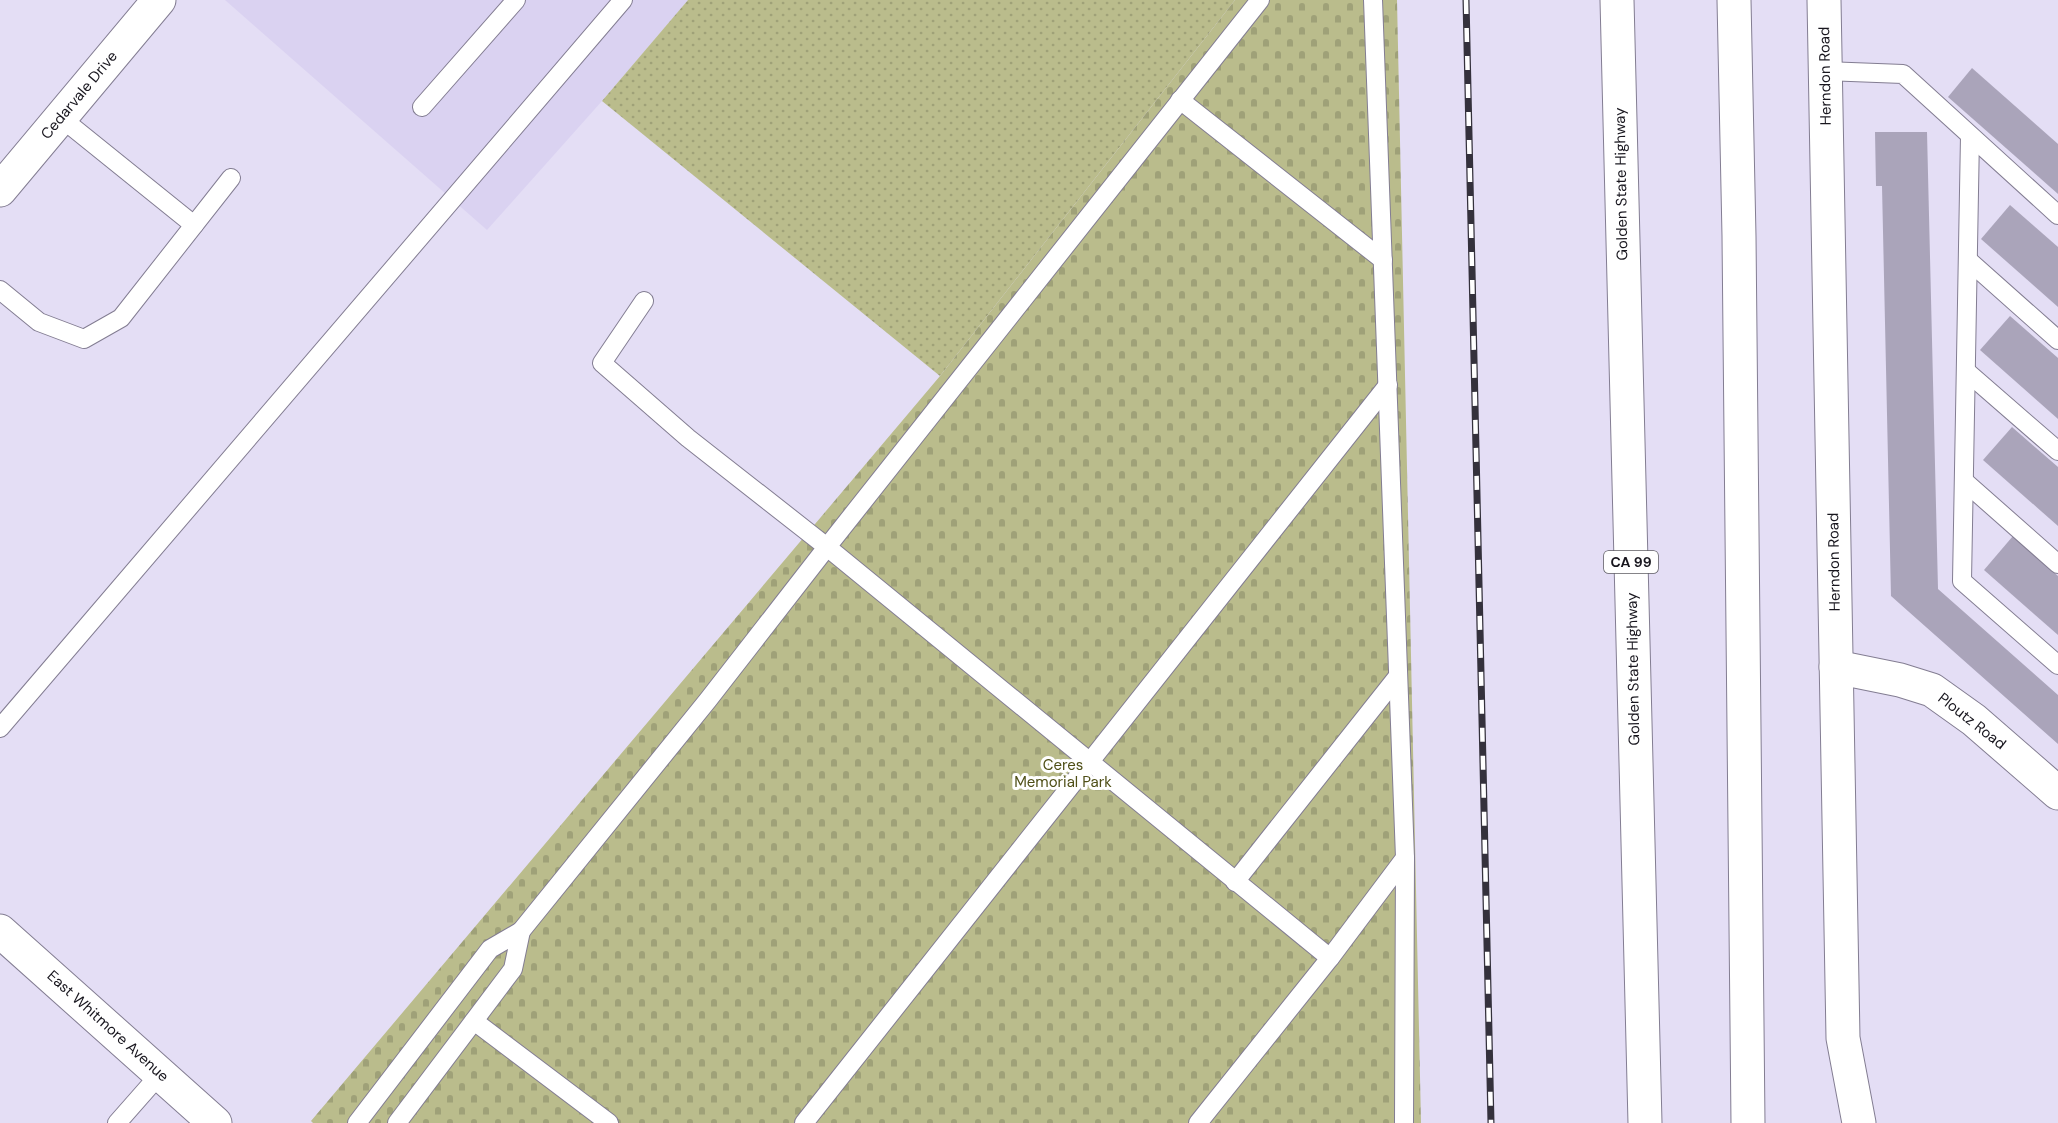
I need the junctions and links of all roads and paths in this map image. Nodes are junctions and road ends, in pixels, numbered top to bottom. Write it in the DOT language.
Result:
graph roads {
  1 [pos="159,0"];
  2 [pos="516,0"];
  3 [pos="623,0"];
  4 [pos="1260,0"];
  5 [pos="1373,0"];
  6 [pos="1617,0"];
  7 [pos="1734,0"];
  8 [pos="1824,0"];
  9 [pos="1825,71"];
  10 [pos="1180,100"];
  11 [pos="422,106"];
  12 [pos="60,117"];
  13 [pos="1970,136"];
  14 [pos="231,178"];
  15 [pos="0,190"];
  16 [pos="2058,215"];
  17 [pos="194,225"];
  18 [pos="1383,260"];
  19 [pos="1968,260"];
  20 [pos="0,290"];
  21 [pos="644,301"];
  22 [pos="2058,340"];
  23 [pos="1966,371"];
  24 [pos="1388,385"];
  25 [pos="2058,451"];
  26 [pos="1964,482"];
  27 [pos="827,547"];
  28 [pos="2058,564"];
  29 [pos="2058,666"];
  30 [pos="1836,667"];
  31 [pos="1398,676"];
  32 [pos="0,728"];
  33 [pos="1089,763"];
  34 [pos="2058,793"];
  35 [pos="1405,858"];
  36 [pos="1235,882"];
  37 [pos="0,931"];
  38 [pos="521,931"];
  39 [pos="1330,958"];
  40 [pos="474,1021"];
  41 [pos="1747,1044"];
  42 [pos="161,1073"];
  43 [pos="117,1123"];
  44 [pos="215,1123"];
  45 [pos="357,1123"];
  46 [pos="397,1123"];
  47 [pos="609,1123"];
  48 [pos="804,1123"];
  49 [pos="1198,1123"];
  50 [pos="1404,1123"];
  51 [pos="1645,1123"];
  52 [pos="1748,1123"];
  53 [pos="1756,1123"];
  54 [pos="1859,1123"];
  1 -- 12 [label="main road, Cedarvale Drive"];
  2 -- 11 [label="lane"];
  3 -- 32 [label="lane"];
  4 -- 10 [label="lane"];
  5 -- 18 [label="lane"];
  6 -- 51 [label="main road, Golden State Highway / CA 99"];
  7 -- 41 [label="main road"];
  8 -- 9 [label="main road, Herndon Road"];
  9 -- 13 [label="lane"];
  9 -- 30 [label="main road, Herndon Road"];
  10 -- 18 [label="lane"];
  10 -- 27 [label="lane"];
  12 -- 15 [label="main road, Cedarvale Drive"];
  12 -- 17 [label="lane"];
  13 -- 16 [label="lane"];
  13 -- 19 [label="lane"];
  14 -- 17 [label="lane"];
  17 -- 20 [label="lane"];
  18 -- 24 [label="lane"];
  19 -- 22 [label="lane"];
  19 -- 23 [label="lane"];
  21 -- 27 [label="lane"];
  23 -- 25 [label="lane"];
  23 -- 26 [label="lane"];
  24 -- 31 [label="lane"];
  24 -- 33 [label="lane"];
  26 -- 28 [label="lane"];
  26 -- 29 [label="lane"];
  27 -- 33 [label="lane"];
  27 -- 38 [label="lane"];
  30 -- 34 [label="main road, Ploutz Road"];
  30 -- 54 [label="main road, Herndon Road"];
  31 -- 35 [label="lane"];
  31 -- 36 [label="lane"];
  33 -- 36 [label="lane"];
  33 -- 48 [label="lane"];
  35 -- 39 [label="lane"];
  35 -- 50 [label="lane"];
  36 -- 39 [label="lane"];
  37 -- 42 [label="main road, East Whitmore Avenue"];
  38 -- 40 [label="lane"];
  38 -- 45 [label="lane"];
  39 -- 49 [label="lane"];
  40 -- 46 [label="lane"];
  40 -- 47 [label="lane"];
  41 -- 52 [label="main road"];
  41 -- 53 [label="main road"];
  42 -- 43 [label="lane"];
  42 -- 44 [label="main road, East Whitmore Avenue"];
}
